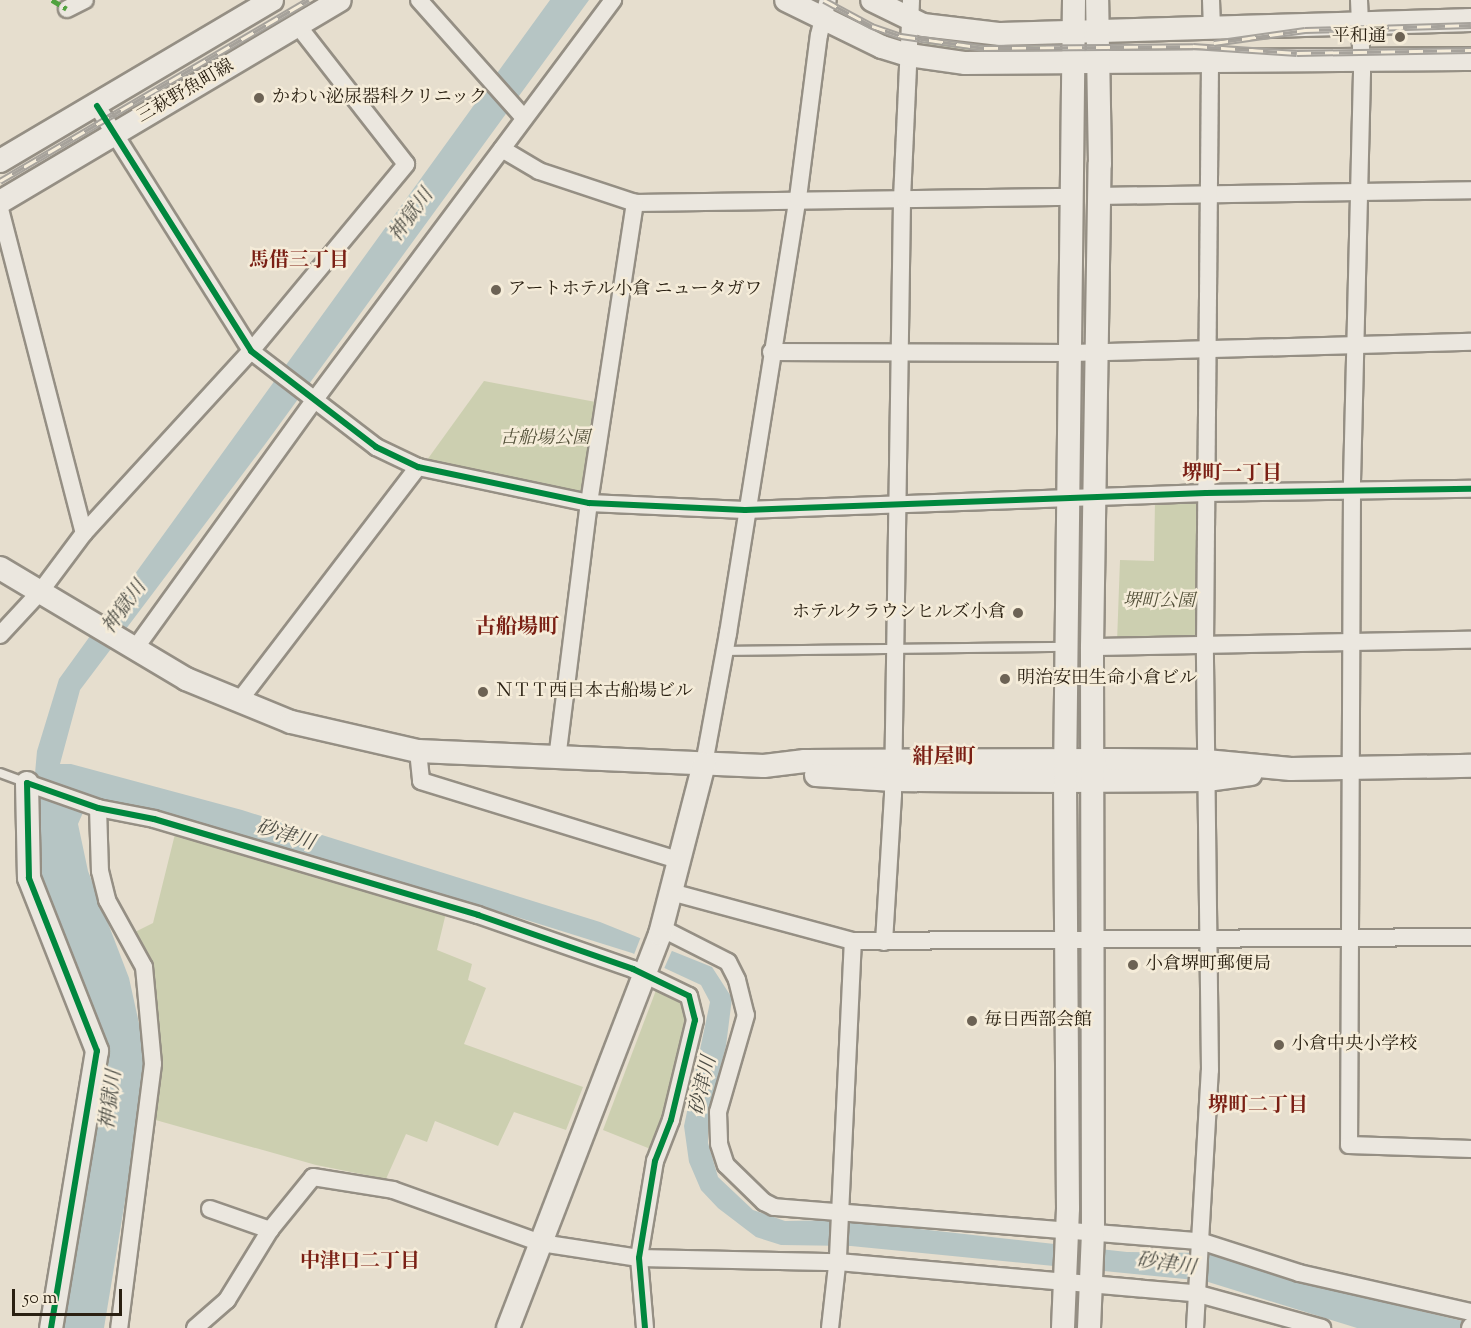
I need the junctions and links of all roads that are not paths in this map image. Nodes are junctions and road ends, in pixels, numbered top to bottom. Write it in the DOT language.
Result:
graph roads {
  1 [pos="85,0"];
  2 [pos="272,0"];
  3 [pos="340,0"];
  4 [pos="419,0"];
  5 [pos="613,0"];
  6 [pos="786,0"];
  7 [pos="872,0"];
  8 [pos="1074,0"];
  9 [pos="1097,0"];
  10 [pos="1211,0"];
  11 [pos="1359,0"];
  12 [pos="67,9"];
  13 [pos="825,10"];
  14 [pos="911,10"];
  15 [pos="1471,20"];
  16 [pos="1360,23"];
  17 [pos="298,26"];
  18 [pos="1212,28"];
  19 [pos="1098,32"];
  20 [pos="1075,33"];
  21 [pos="909,55"];
  22 [pos="1471,59"];
  23 [pos="1362,62"];
  24 [pos="1210,63"];
  25 [pos="1075,65"];
  26 [pos="1099,65"];
  27 [pos="97,106"];
  28 [pos="524,118"];
  29 [pos="114,134"];
  30 [pos="502,149"];
  31 [pos="0,161"];
  32 [pos="1471,190"];
  33 [pos="1358,193"];
  34 [pos="1074,196"];
  35 [pos="1098,196"];
  36 [pos="1207,197"];
  37 [pos="798,198"];
  38 [pos="902,200"];
  39 [pos="0,202"];
  40 [pos="635,203"];
  41 [pos="0,209"];
  42 [pos="1471,342"];
  43 [pos="1355,346"];
  44 [pos="1206,348"];
  45 [pos="251,351"];
  46 [pos="771,352"];
  47 [pos="900,353"];
  48 [pos="1072,353"];
  49 [pos="1095,353"];
  50 [pos="313,402"];
  51 [pos="418,466"];
  52 [pos="1471,489"];
  53 [pos="1352,492"];
  54 [pos="1206,493"];
  55 [pos="1094,498"];
  56 [pos="1071,499"];
  57 [pos="589,503"];
  58 [pos="895,506"];
  59 [pos="745,510"];
  60 [pos="84,533"];
  61 [pos="0,568"];
  62 [pos="40,592"];
  63 [pos="1,633"];
  64 [pos="1471,640"];
  65 [pos="1351,642"];
  66 [pos="1092,646"];
  67 [pos="128,647"];
  68 [pos="1067,647"];
  69 [pos="1205,647"];
  70 [pos="893,648"];
  71 [pos="725,651"];
  72 [pos="239,701"];
  73 [pos="418,752"];
  74 [pos="557,759"];
  75 [pos="704,764"];
  76 [pos="1471,766"];
  77 [pos="1352,769"];
  78 [pos="1065,770"];
  79 [pos="1092,770"];
  80 [pos="1207,770"];
  81 [pos="893,771"];
  82 [pos="0,773"];
  83 [pos="27,783"];
  84 [pos="98,808"];
  85 [pos="678,860"];
  86 [pos="671,892"];
  87 [pos="661,931"];
  88 [pos="1471,937"];
  89 [pos="1207,939"];
  90 [pos="1349,939"];
  91 [pos="854,941"];
  92 [pos="1067,941"];
  93 [pos="1091,941"];
  94 [pos="884,942"];
  95 [pos="646,970"];
  96 [pos="1471,1149"];
  97 [pos="210,1209"];
  98 [pos="840,1210"];
  99 [pos="270,1230"];
  100 [pos="1067,1235"];
  101 [pos="1093,1237"];
  102 [pos="541,1243"];
  103 [pos="1199,1246"];
  104 [pos="639,1258"];
  105 [pos="838,1260"];
  106 [pos="1066,1277"];
  107 [pos="1092,1280"];
  108 [pos="1195,1293"];
  109 [pos="1471,1312"];
  110 [pos="51,1328"];
  111 [pos="119,1328"];
  112 [pos="195,1328"];
  113 [pos="508,1328"];
  114 [pos="645,1328"];
  115 [pos="830,1328"];
  116 [pos="1063,1328"];
  117 [pos="1089,1328"];
  118 [pos="1195,1328"];
  119 [pos="1322,1328"];
  1 -- 12 [label="street"];
  2 -- 27 [label="street, 三萩野魚町線"];
  3 -- 17 [label="street, 三萩野魚町線"];
  4 -- 28 [label="street"];
  5 -- 28 [label="street"];
  6 -- 13 [label="street"];
  7 -- 14 [label="street"];
  8 -- 20 [label="street"];
  9 -- 19 [label="street"];
  10 -- 18 [label="street"];
  11 -- 16 [label="street"];
  13 -- 21 [label="street"];
  13 -- 37 [label="street"];
  14 -- 20 [label="street"];
  14 -- 21 [label="street"];
  15 -- 16 [label="street"];
  16 -- 18 [label="street"];
  16 -- 23 [label="street"];
  17 -- 29 [label="street, 三萩野魚町線"];
  17 -- 45 [label="street"];
  18 -- 19 [label="street"];
  19 -- 20 [label="street"];
  19 -- 26 [label="street"];
  20 -- 25 [label="street"];
  21 -- 25 [label="street"];
  21 -- 38 [label="street"];
  22 -- 23 [label="street"];
  23 -- 24 [label="street"];
  23 -- 33 [label="street"];
  24 -- 26 [label="street"];
  24 -- 36 [label="street"];
  25 -- 26 [label="street"];
  25 -- 34 [label="street"];
  26 -- 35 [label="street"];
  27 -- 29 [label="street"];
  27 -- 31 [label="street, 三萩野魚町線"];
  28 -- 30 [label="street"];
  29 -- 39 [label="street, 三萩野魚町線"];
  29 -- 45 [label="street"];
  30 -- 40 [label="street"];
  30 -- 50 [label="street"];
  32 -- 33 [label="street"];
  33 -- 36 [label="street"];
  33 -- 43 [label="street"];
  34 -- 38 [label="street"];
  34 -- 48 [label="street"];
  35 -- 36 [label="street"];
  35 -- 49 [label="street"];
  36 -- 44 [label="street"];
  37 -- 38 [label="street"];
  37 -- 40 [label="street"];
  37 -- 46 [label="street"];
  38 -- 47 [label="street"];
  40 -- 57 [label="street"];
  41 -- 60 [label="street"];
  42 -- 43 [label="street"];
  43 -- 44 [label="street"];
  43 -- 53 [label="street"];
  44 -- 49 [label="street"];
  44 -- 54 [label="street"];
  45 -- 50 [label="street"];
  45 -- 60 [label="street"];
  46 -- 47 [label="street"];
  46 -- 59 [label="street"];
  47 -- 48 [label="street"];
  47 -- 58 [label="street"];
  48 -- 49 [label="street"];
  48 -- 56 [label="street"];
  49 -- 55 [label="street"];
  50 -- 51 [label="street"];
  50 -- 67 [label="street"];
  51 -- 57 [label="street"];
  51 -- 72 [label="street"];
  52 -- 53 [label="street"];
  53 -- 54 [label="street"];
  53 -- 65 [label="street"];
  54 -- 55 [label="street"];
  54 -- 69 [label="street"];
  55 -- 56 [label="street"];
  55 -- 66 [label="street"];
  56 -- 58 [label="street"];
  56 -- 68 [label="street"];
  57 -- 59 [label="street"];
  57 -- 74 [label="street"];
  58 -- 59 [label="street"];
  58 -- 70 [label="street"];
  59 -- 71 [label="street"];
  60 -- 62 [label="street"];
  61 -- 62 [label="street"];
  62 -- 63 [label="street"];
  62 -- 67 [label="street"];
  64 -- 65 [label="street"];
  65 -- 69 [label="street"];
  65 -- 77 [label="street"];
  66 -- 69 [label="street"];
  66 -- 79 [label="street"];
  67 -- 72 [label="street"];
  68 -- 70 [label="lane"];
  68 -- 78 [label="street"];
  69 -- 80 [label="street"];
  70 -- 71 [label="lane"];
  70 -- 81 [label="street"];
  71 -- 75 [label="street"];
  72 -- 73 [label="street"];
  73 -- 74 [label="street"];
  73 -- 85 [label="street"];
  74 -- 75 [label="street"];
  75 -- 81 [label="street"];
  75 -- 85 [label="street"];
  76 -- 77 [label="street"];
  77 -- 80 [label="street"];
  77 -- 90 [label="street"];
  78 -- 79 [label="street"];
  78 -- 81 [label="street"];
  78 -- 92 [label="street"];
  79 -- 80 [label="street"];
  79 -- 93 [label="street"];
  80 -- 89 [label="street"];
  81 -- 94 [label="street"];
  82 -- 83 [label="lane"];
  83 -- 84 [label="street"];
  83 -- 110 [label="street"];
  84 -- 95 [label="street"];
  84 -- 111 [label="street"];
  85 -- 86 [label="street"];
  86 -- 87 [label="street"];
  86 -- 91 [label="street"];
  87 -- 95 [label="street"];
  87 -- 98 [label="street"];
  88 -- 90 [label="street"];
  89 -- 90 [label="street"];
  89 -- 93 [label="street"];
  89 -- 103 [label="street"];
  90 -- 96 [label="street"];
  91 -- 94 [label="street"];
  91 -- 98 [label="street"];
  92 -- 93 [label="street"];
  92 -- 94 [label="street"];
  92 -- 100 [label="street"];
  93 -- 101 [label="street"];
  95 -- 102 [label="street"];
  95 -- 104 [label="street"];
  97 -- 99 [label="street"];
  98 -- 100 [label="street"];
  98 -- 105 [label="street"];
  99 -- 102 [label="street"];
  99 -- 112 [label="street"];
  100 -- 101 [label="street"];
  100 -- 106 [label="street"];
  101 -- 103 [label="street"];
  101 -- 107 [label="street"];
  102 -- 104 [label="street"];
  102 -- 113 [label="street"];
  103 -- 108 [label="street"];
  103 -- 109 [label="street"];
  104 -- 105 [label="street"];
  104 -- 114 [label="street"];
  105 -- 106 [label="street"];
  105 -- 115 [label="street"];
  106 -- 107 [label="street"];
  106 -- 116 [label="street"];
  107 -- 108 [label="street"];
  107 -- 117 [label="street"];
  108 -- 118 [label="street"];
  108 -- 119 [label="street"];
}
